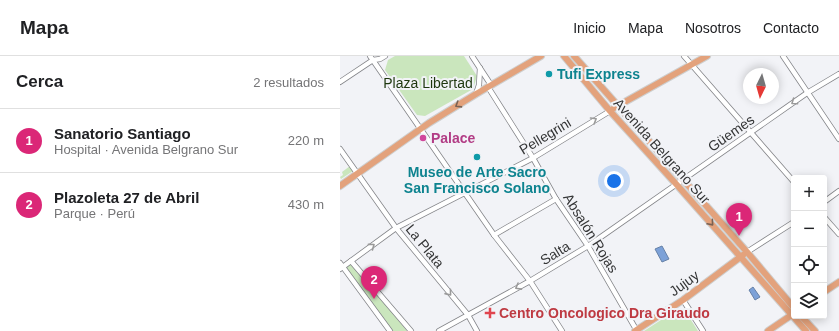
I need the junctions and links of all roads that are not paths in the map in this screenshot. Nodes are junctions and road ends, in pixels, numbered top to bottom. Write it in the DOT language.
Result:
graph roads {
  1 [pos="385,56"];
  2 [pos="472,56"];
  3 [pos="542,56"];
  4 [pos="564,56"];
  5 [pos="574,56"];
  6 [pos="684,56"];
  7 [pos="707,56"];
  8 [pos="783,56"];
  9 [pos="372,58"];
  10 [pos="692,65"];
  11 [pos="480,68"];
  12 [pos="839,74"];
  13 [pos="340,82"];
  14 [pos="490,86"];
  15 [pos="807,93"];
  16 [pos="476,94"];
  17 [pos="617,106"];
  18 [pos="610,111"];
  19 [pos="420,128"];
  20 [pos="751,132"];
  21 [pos="839,139"];
  22 [pos="340,149"];
  23 [pos="533,158"];
  24 [pos="358,173"];
  25 [pos="791,179"];
  26 [pos="683,180"];
  27 [pos="677,184"];
  28 [pos="340,186"];
  29 [pos="839,192"];
  30 [pos="466,193"];
  31 [pos="556,199"];
  32 [pos="827,200"];
  33 [pos="827,220"];
  34 [pos="791,224"];
  35 [pos="396,228"];
  36 [pos="839,234"];
  37 [pos="494,235"];
  38 [pos="588,246"];
  39 [pos="747,252"];
  40 [pos="741,257"];
  41 [pos="351,261"];
  42 [pos="341,266"];
  43 [pos="530,281"];
  44 [pos="839,282"];
  45 [pos="827,290"];
  46 [pos="683,300"];
  47 [pos="791,304"];
  48 [pos="791,313"];
  49 [pos="468,315"];
  50 [pos="791,315"];
  51 [pos="796,319"];
  52 [pos="804,319"];
  53 [pos="390,331"];
  54 [pos="410,331"];
  55 [pos="439,331"];
  56 [pos="477,331"];
  57 [pos="562,331"];
  58 [pos="636,331"];
  59 [pos="703,331"];
  60 [pos="768,331"];
  61 [pos="806,331"];
  62 [pos="815,331"];
  1 -- 9 [label="street"];
  2 -- 11 [label="street, Absalón Rojas"];
  3 -- 14 [label="main road"];
  4 -- 18 [label="main road, Avenida Belgrano Sur"];
  5 -- 17 [label="main road, Avenida Belgrano Sur"];
  6 -- 10 [label="street"];
  7 -- 10 [label="main road, Pellegrini"];
  8 -- 15 [label="street"];
  9 -- 13 [label="street"];
  9 -- 19 [label="street"];
  10 -- 17 [label="main road, Pellegrini"];
  10 -- 20 [label="street"];
  11 -- 14 [label="street, Absalón Rojas"];
  11 -- 16 [label="street"];
  12 -- 15 [label="street, Güemes"];
  14 -- 16 [label="main road"];
  14 -- 23 [label="street, Absalón Rojas"];
  15 -- 20 [label="street, Güemes, one-way"];
  15 -- 21 [label="street"];
  16 -- 19 [label="main road, one-way"];
  17 -- 18 [label="main road, Pellegrini"];
  17 -- 26 [label="main road, Avenida Belgrano Sur"];
  23 -- 18 [label="street, Pellegrini, one-way"];
  18 -- 27 [label="main road, Avenida Belgrano Sur"];
  19 -- 24 [label="main road"];
  19 -- 30 [label="street"];
  20 -- 25 [label="street"];
  20 -- 26 [label="street, Güemes"];
  22 -- 24 [label="street, La Plata"];
  23 -- 30 [label="street, Pellegrini"];
  23 -- 31 [label="street, Absalón Rojas"];
  24 -- 28 [label="main road"];
  24 -- 35 [label="street, La Plata"];
  26 -- 27 [label="street, Güemes"];
  26 -- 39 [label="main road, Avenida Belgrano Sur"];
  27 -- 38 [label="street, Salta"];
  27 -- 40 [label="main road, Avenida Belgrano Sur, one-way"];
  29 -- 32 [label="street"];
  30 -- 35 [label="street, Pellegrini"];
  30 -- 37 [label="street"];
  31 -- 37 [label="street"];
  31 -- 38 [label="street, Absalón Rojas"];
  33 -- 36 [label="street"];
  34 -- 39 [label="street"];
  41 -- 35 [label="street, Pellegrini, one-way"];
  35 -- 49 [label="street, La Plata, one-way"];
  37 -- 43 [label="street"];
  38 -- 43 [label="street, Salta"];
  38 -- 58 [label="street, Absalón Rojas"];
  39 -- 40 [label="main road, Jujuy"];
  39 -- 47 [label="main road, Avenida Belgrano Sur"];
  40 -- 46 [label="main road, Jujuy"];
  40 -- 48 [label="main road, Avenida Belgrano Sur"];
  41 -- 42 [label="street, Pellegrini"];
  41 -- 54 [label="street"];
  42 -- 53 [label="street"];
  43 -- 49 [label="street, Salta, one-way"];
  43 -- 57 [label="street"];
  44 -- 45 [label="main road"];
  46 -- 58 [label="main road, Jujuy"];
  46 -- 59 [label="street"];
  49 -- 55 [label="street, Salta"];
  49 -- 56 [label="street, La Plata"];
  50 -- 60 [label="main road"];
  51 -- 61 [label="main road, Avenida Belgrano Sur"];
  52 -- 62 [label="main road"];
}
